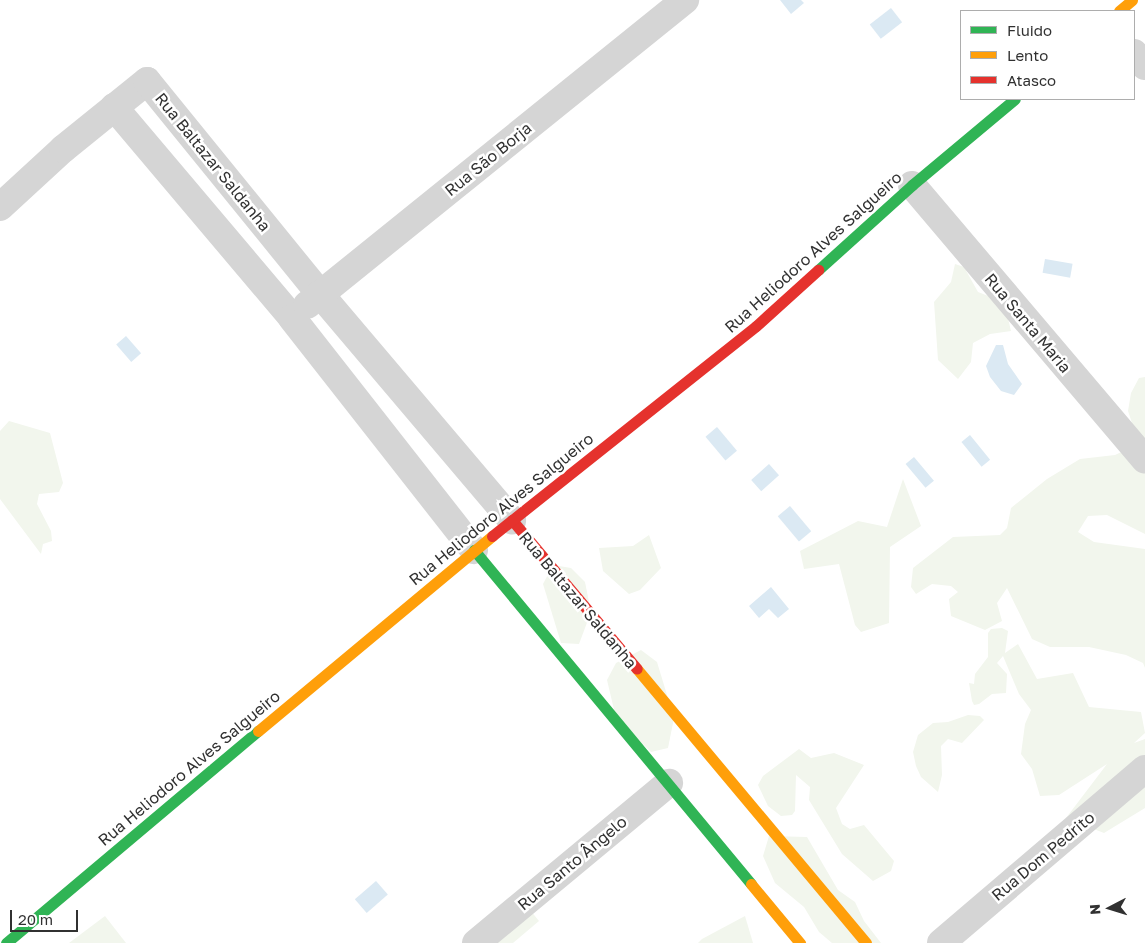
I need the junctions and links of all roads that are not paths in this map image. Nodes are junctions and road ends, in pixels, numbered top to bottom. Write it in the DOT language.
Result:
graph roads {
  1 [pos="685,0"];
  2 [pos="1132,0"];
  3 [pos="1120,10"];
  4 [pos="1135,54"];
  5 [pos="1145,66"];
  6 [pos="1014,100"];
  7 [pos="114,107"];
  8 [pos="912,186"];
  9 [pos="0,207"];
  10 [pos="320,294"];
  11 [pos="292,318"];
  12 [pos="1145,460"];
  13 [pos="512,520"];
  14 [pos="474,550"];
  15 [pos="1145,769"];
  16 [pos="669,783"];
  17 [pos="6,943"];
  18 [pos="476,943"];
  19 [pos="800,943"];
  20 [pos="866,943"];
  21 [pos="941,943"];
  1 -- 10 [label="street, Rua São Borja"];
  2 -- 3 [label="main road"];
  4 -- 5 [label="street"];
  6 -- 8 [label="main road, Rua Heliodoro Alves Salgueiro"];
  7 -- 9 [label="street, Rua Baltazar Saldanha"];
  7 -- 10 [label="street, Rua Baltazar Saldanha"];
  7 -- 11 [label="street"];
  8 -- 12 [label="street, Rua Santa Maria"];
  8 -- 13 [label="main road, Rua Heliodoro Alves Salgueiro"];
  10 -- 11 [label="street, Rua São Borja"];
  10 -- 13 [label="street, Rua Baltazar Saldanha"];
  11 -- 14 [label="street"];
  13 -- 14 [label="main road, Rua Heliodoro Alves Salgueiro"];
  13 -- 20 [label="main road, Rua Baltazar Saldanha"];
  14 -- 16 [label="main road"];
  14 -- 17 [label="main road, Rua Heliodoro Alves Salgueiro"];
  15 -- 21 [label="street, Rua Dom Pedrito"];
  16 -- 18 [label="street, Rua Santo Ângelo"];
  16 -- 19 [label="main road"];
}
